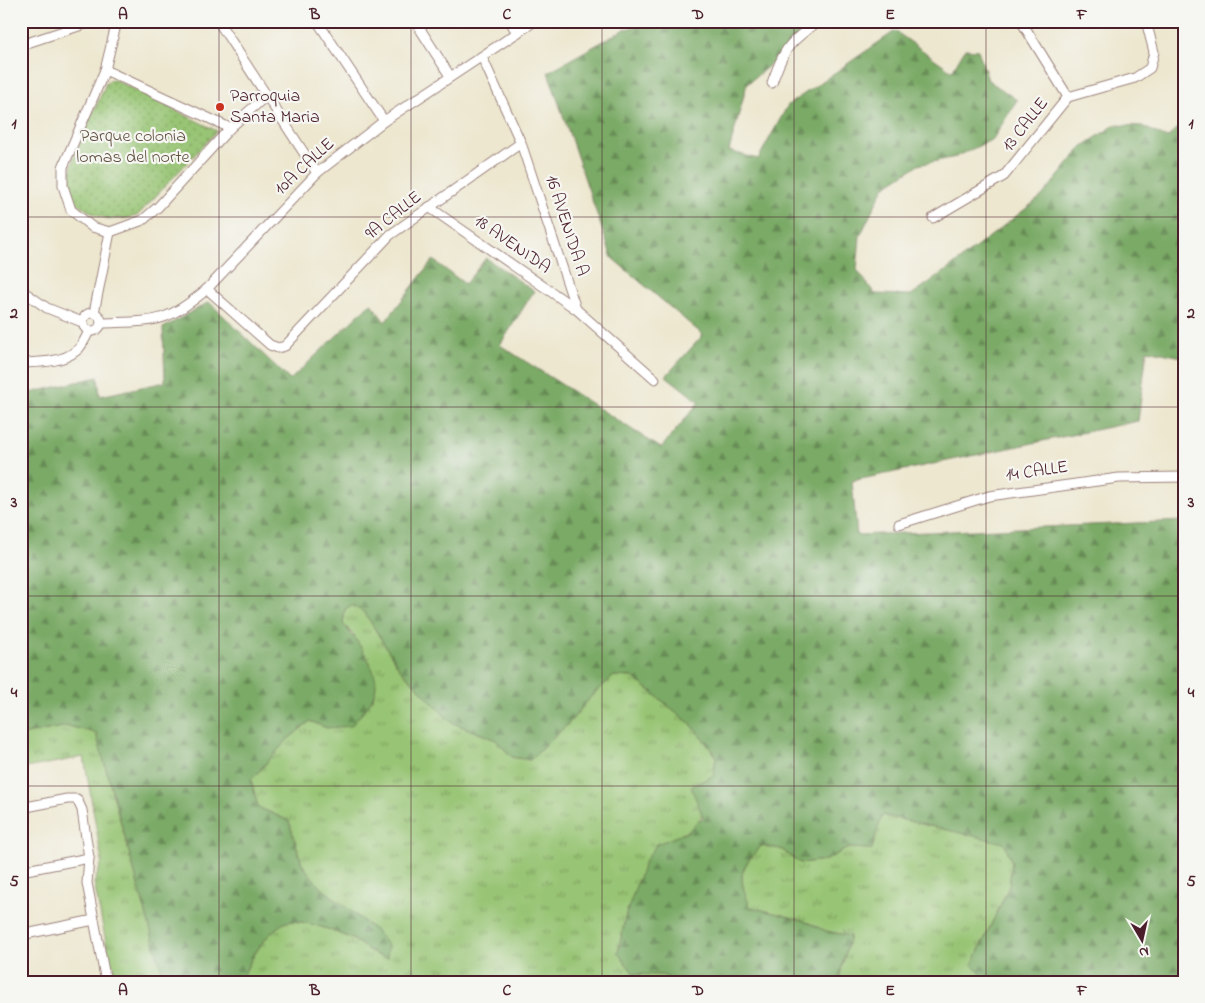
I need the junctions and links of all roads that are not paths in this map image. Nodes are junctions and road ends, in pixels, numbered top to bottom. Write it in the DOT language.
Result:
graph roads {
  1 [pos="94,21"];
  2 [pos="117,21"];
  3 [pos="218,21"];
  4 [pos="317,21"];
  5 [pos="415,21"];
  6 [pos="510,21"];
  7 [pos="535,21"];
  8 [pos="819,21"];
  9 [pos="1021,21"];
  10 [pos="1146,21"];
  11 [pos="517,33"];
  12 [pos="21,45"];
  13 [pos="482,57"];
  14 [pos="105,70"];
  15 [pos="450,76"];
  16 [pos="772,83"];
  17 [pos="266,96"];
  18 [pos="1068,97"];
  19 [pos="384,121"];
  20 [pos="230,128"];
  21 [pos="521,143"];
  22 [pos="317,173"];
  23 [pos="429,207"];
  24 [pos="933,218"];
  25 [pos="110,232"];
  26 [pos="207,289"];
  27 [pos="21,290"];
  28 [pos="576,309"];
  29 [pos="94,313"];
  30 [pos="82,322"];
  31 [pos="101,322"];
  32 [pos="89,331"];
  33 [pos="21,363"];
  34 [pos="655,379"];
  35 [pos="1184,477"];
  36 [pos="899,524"];
  37 [pos="21,808"];
  38 [pos="89,858"];
  39 [pos="21,871"];
  40 [pos="94,920"];
  41 [pos="21,935"];
  42 [pos="106,982"];
  1 -- 12 [label="street"];
  2 -- 14 [label="street"];
  3 -- 17 [label="street"];
  4 -- 19 [label="street"];
  5 -- 15 [label="street"];
  6 -- 11 [label="street"];
  7 -- 11 [label="street, 10A CALLE"];
  8 -- 16 [label="street"];
  9 -- 18 [label="street"];
  10 -- 18 [label="street, 13 CALLE"];
  11 -- 13 [label="street, 10A CALLE"];
  13 -- 15 [label="street, 10A CALLE"];
  13 -- 21 [label="street, 16 AVENIDA A"];
  14 -- 20 [label="street"];
  14 -- 25 [label="street"];
  15 -- 19 [label="street, 10A CALLE"];
  17 -- 20 [label="street"];
  17 -- 22 [label="street"];
  18 -- 24 [label="street, 13 CALLE"];
  19 -- 22 [label="street, 10A CALLE"];
  20 -- 25 [label="street"];
  21 -- 23 [label="street, 9A CALLE"];
  21 -- 28 [label="street, 16 AVENIDA A"];
  22 -- 26 [label="street, 10A CALLE"];
  23 -- 26 [label="street, 9A CALLE"];
  23 -- 28 [label="street, 18 AVENIDA"];
  25 -- 29 [label="street"];
  26 -- 31 [label="street, 10A CALLE"];
  27 -- 30 [label="street"];
  28 -- 34 [label="street"];
  29 -- 30 [label="street"];
  29 -- 31 [label="street"];
  30 -- 32 [label="street"];
  31 -- 32 [label="street"];
  32 -- 33 [label="street"];
  35 -- 36 [label="street, 14 CALLE"];
  37 -- 38 [label="street"];
  38 -- 39 [label="street"];
  38 -- 40 [label="street"];
  40 -- 41 [label="street"];
  40 -- 42 [label="street"];
}
